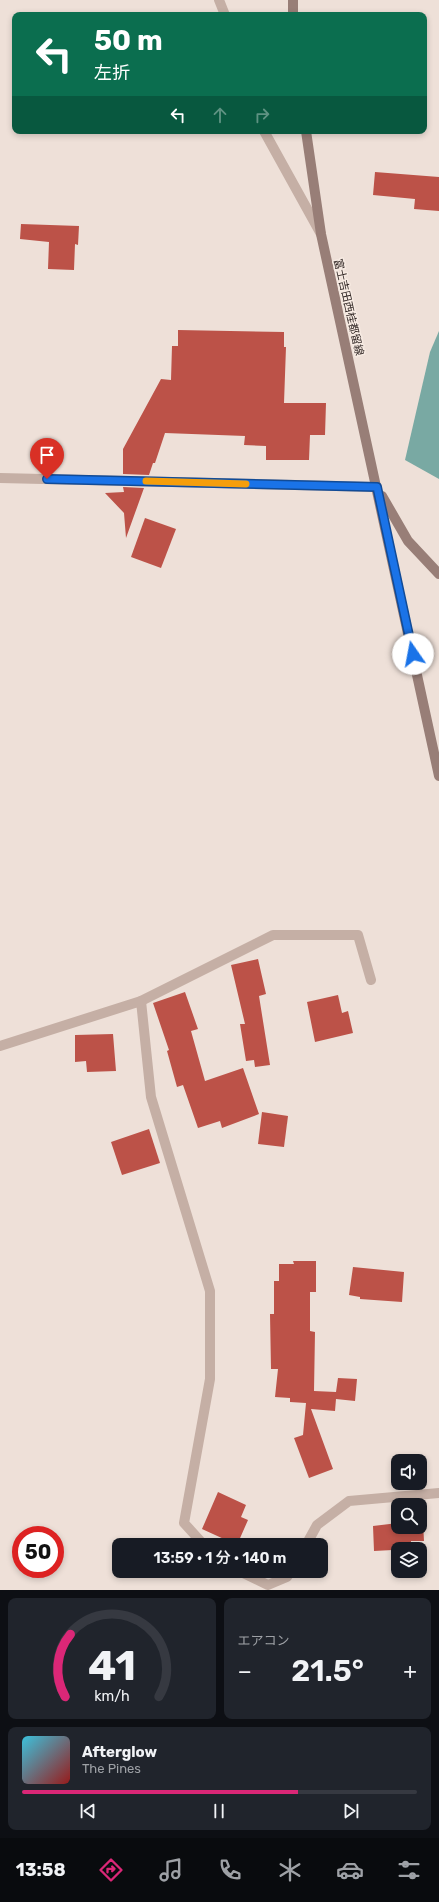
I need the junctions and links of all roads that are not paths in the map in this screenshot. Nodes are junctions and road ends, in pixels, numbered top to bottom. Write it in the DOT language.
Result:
graph roads {
  1 [pos="219,0"];
  2 [pos="293,0"];
  3 [pos="224,12"];
  4 [pos="293,12"];
  5 [pos="266,134"];
  6 [pos="306,134"];
  7 [pos="321,234"];
  8 [pos="0,478"];
  9 [pos="377,487"];
  10 [pos="439,574"];
  11 [pos="439,776"];
  12 [pos="371,980"];
  13 [pos="141,1001"];
  14 [pos="0,1046"];
  15 [pos="439,1493"];
  16 [pos="198,1538"];
  17 [pos="310,1538"];
  18 [pos="254,1578"];
  19 [pos="285,1578"];
  1 -- 3 [label="street"];
  2 -- 4 [label="main road"];
  5 -- 7 [label="street"];
  6 -- 7 [label="main road, 富士吉田西桂都留線"];
  7 -- 9 [label="main road, 富士吉田西桂都留線"];
  8 -- 9 [label="street"];
  9 -- 10 [label="main road, 富士吉田西桂都留線"];
  9 -- 11 [label="main road, 富士吉田西桂都留線"];
  12 -- 13 [label="street"];
  13 -- 14 [label="street"];
  13 -- 16 [label="street"];
  15 -- 17 [label="street"];
  18 -- 19 [label="street"];
}
